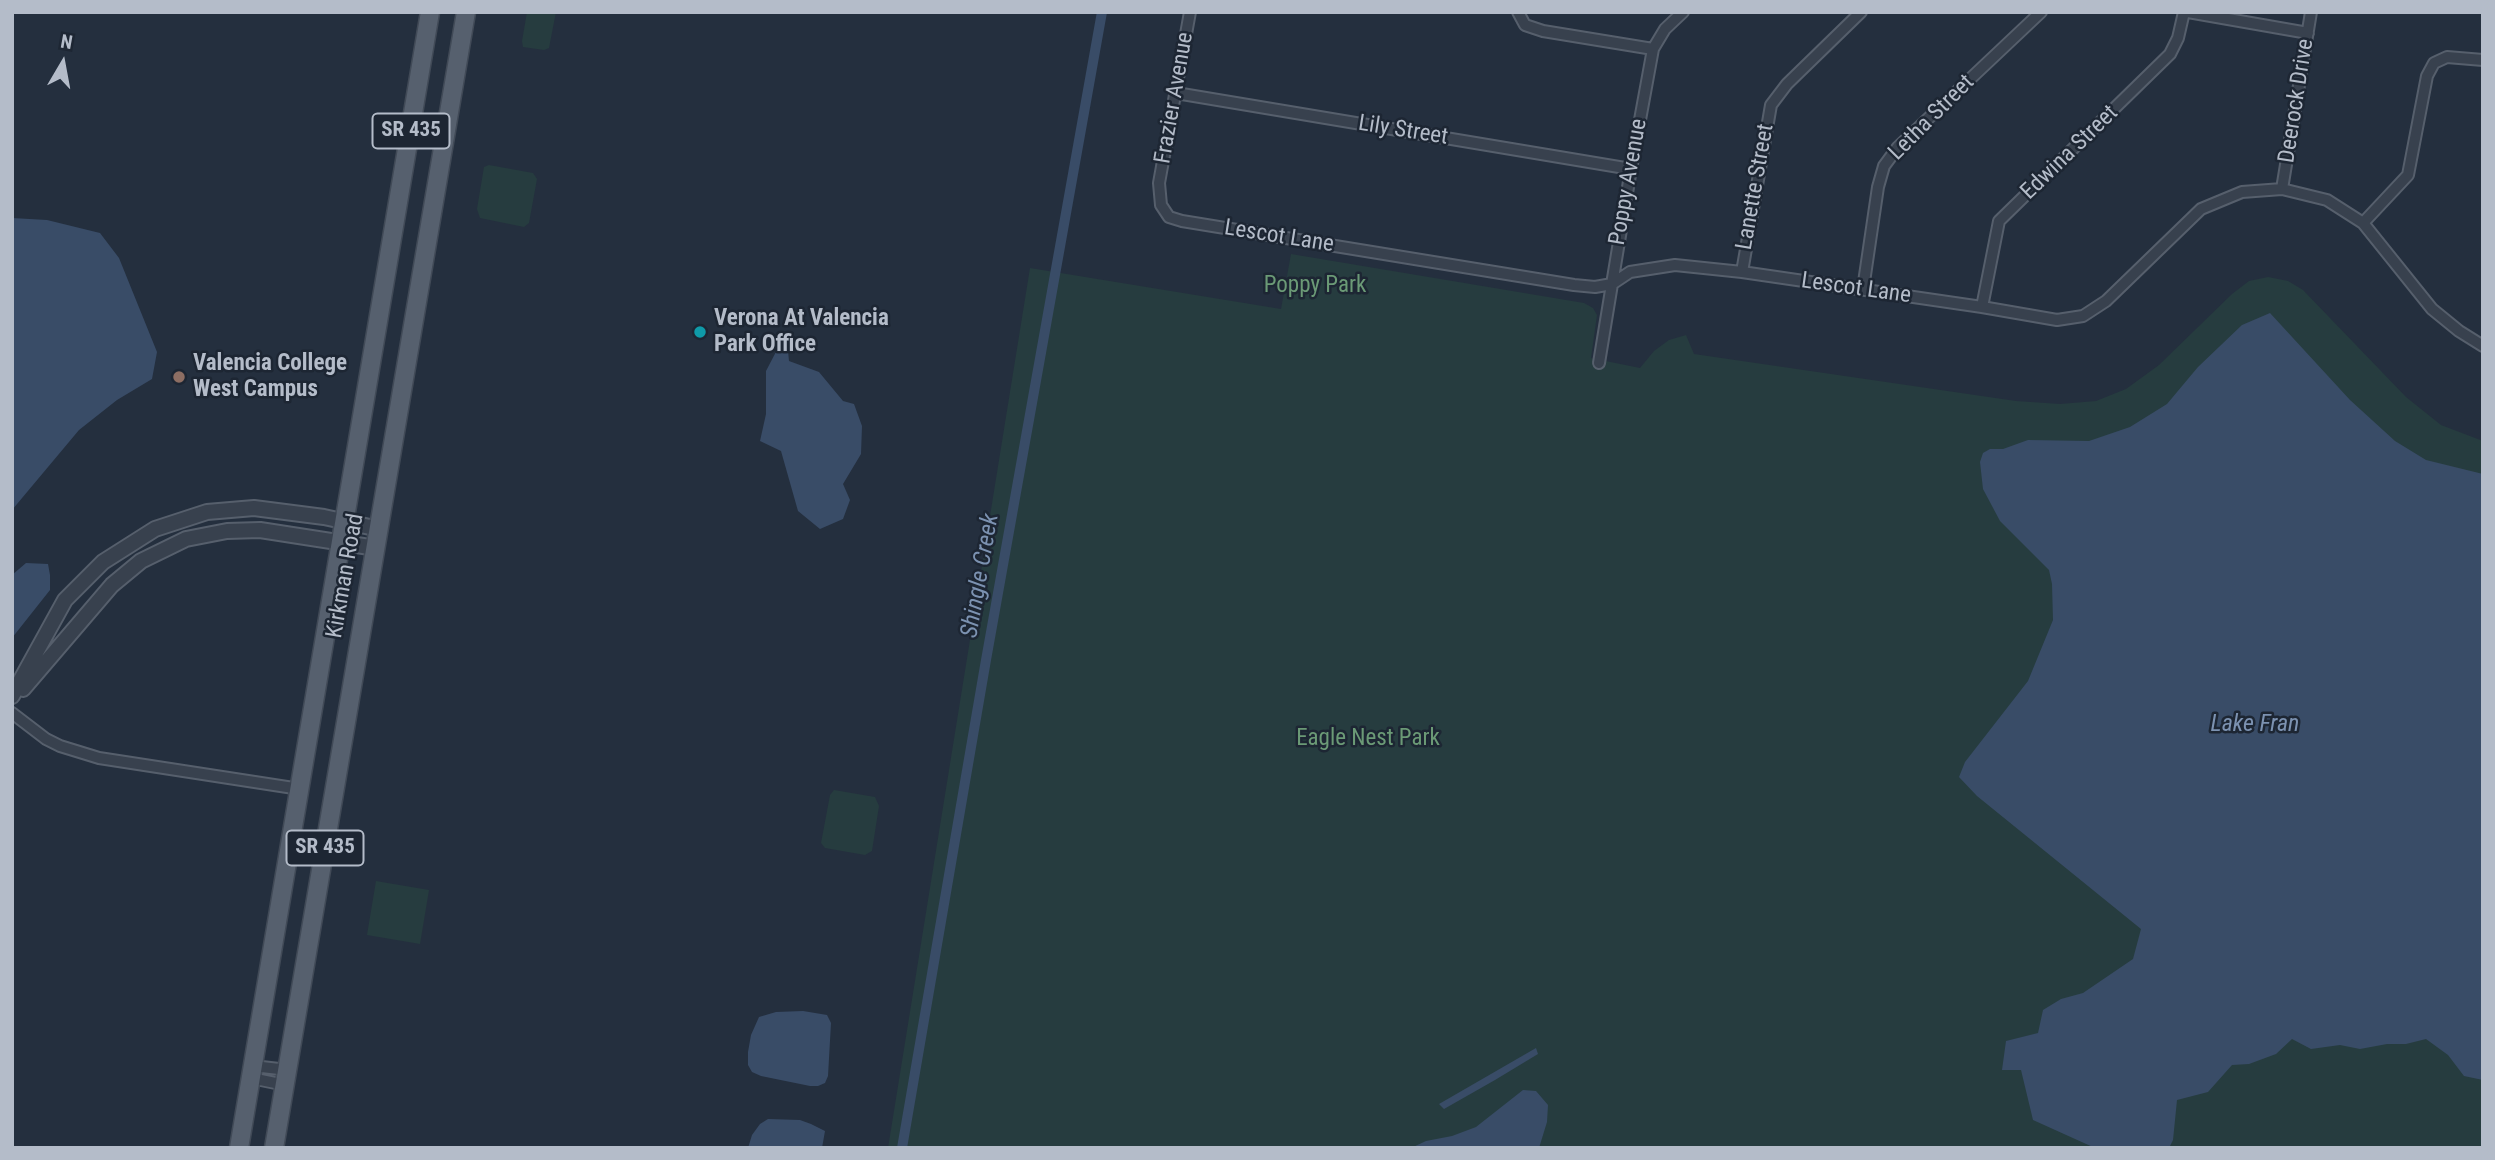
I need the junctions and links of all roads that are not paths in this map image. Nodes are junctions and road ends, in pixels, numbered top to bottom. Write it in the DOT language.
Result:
graph roads {
  1 [pos="430,12"];
  2 [pos="466,12"];
  3 [pos="1190,12"];
  4 [pos="1518,12"];
  5 [pos="1683,12"];
  6 [pos="1861,12"];
  7 [pos="2041,12"];
  8 [pos="2186,12"];
  9 [pos="2311,12"];
  10 [pos="2308,33"];
  11 [pos="1653,49"];
  12 [pos="2483,60"];
  13 [pos="1176,93"];
  14 [pos="1631,169"];
  15 [pos="1160,183"];
  16 [pos="2282,189"];
  17 [pos="2363,223"];
  18 [pos="1742,272"];
  19 [pos="1612,284"];
  20 [pos="1863,289"];
  21 [pos="1982,307"];
  22 [pos="2483,346"];
  23 [pos="1599,363"];
  24 [pos="345,522"];
  25 [pos="379,529"];
  26 [pos="342,543"];
  27 [pos="376,548"];
  28 [pos="12,698"];
  29 [pos="12,713"];
  30 [pos="300,789"];
  31 [pos="252,1072"];
  32 [pos="286,1078"];
  33 [pos="239,1148"];
  34 [pos="274,1148"];
  1 -- 24 [label="main road, Kirkman Road / SR 435"];
  2 -- 25 [label="main road, Kirkman Road / SR 435"];
  3 -- 13 [label="street, Frazier Avenue"];
  4 -- 11 [label="street"];
  5 -- 11 [label="street, Poppy Avenue"];
  6 -- 18 [label="street, Lanette Street"];
  7 -- 20 [label="street, Letha Street"];
  8 -- 10 [label="street"];
  8 -- 21 [label="street, Edwina Street"];
  9 -- 10 [label="street, Deerock Drive"];
  10 -- 16 [label="street, Deerock Drive"];
  11 -- 14 [label="street, Poppy Avenue"];
  12 -- 17 [label="street"];
  13 -- 14 [label="street, Lily Street"];
  13 -- 15 [label="street, Frazier Avenue"];
  14 -- 19 [label="street, Poppy Avenue"];
  15 -- 19 [label="street, Lescot Lane"];
  16 -- 17 [label="street, Lescot Lane"];
  16 -- 21 [label="street, Lescot Lane"];
  17 -- 22 [label="street, Lescot Lane"];
  18 -- 19 [label="street, Lescot Lane"];
  18 -- 20 [label="street, Lescot Lane"];
  19 -- 23 [label="street, Poppy Avenue"];
  20 -- 21 [label="street, Lescot Lane"];
  24 -- 25 [label="street"];
  24 -- 26 [label="main road, Kirkman Road / SR 435"];
  24 -- 28 [label="street"];
  25 -- 27 [label="main road, Kirkman Road / SR 435"];
  26 -- 27 [label="street"];
  26 -- 28 [label="street"];
  26 -- 30 [label="main road, Kirkman Road / SR 435"];
  27 -- 32 [label="main road, Kirkman Road / SR 435"];
  29 -- 30 [label="street"];
  30 -- 31 [label="main road, Kirkman Road / SR 435"];
  31 -- 32 [label="street"];
  31 -- 33 [label="main road, Kirkman Road / SR 435"];
  32 -- 34 [label="main road, Kirkman Road / SR 435"];
}
